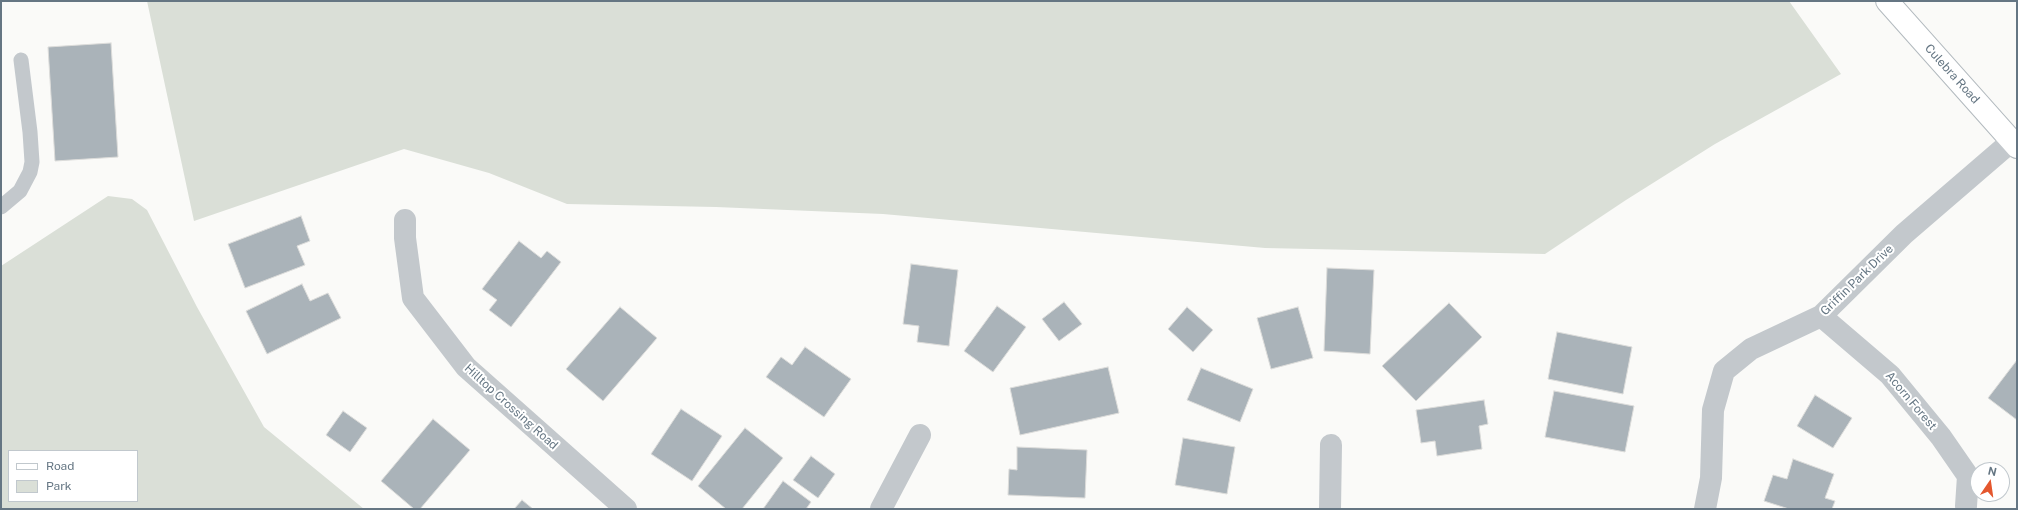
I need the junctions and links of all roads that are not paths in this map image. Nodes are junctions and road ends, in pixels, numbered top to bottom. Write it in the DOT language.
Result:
graph roads {
  1 [pos="1887,1"];
  2 [pos="21,60"];
  3 [pos="2014,144"];
  4 [pos="1,207"];
  5 [pos="405,220"];
  6 [pos="1821,316"];
  7 [pos="920,435"];
  8 [pos="1331,446"];
  9 [pos="1966,506"];
  10 [pos="626,509"];
  11 [pos="881,509"];
  12 [pos="1330,509"];
  13 [pos="1705,509"];
  1 -- 3 [label="main road, Culebra Road"];
  2 -- 4 [label="lane"];
  3 -- 6 [label="street, Griffin Park Drive"];
  5 -- 10 [label="street, Hilltop Crossing Road"];
  6 -- 9 [label="street, Acorn Forest"];
  6 -- 13 [label="street, Griffin Park Drive"];
  7 -- 11 [label="street"];
  8 -- 12 [label="street"];
}
